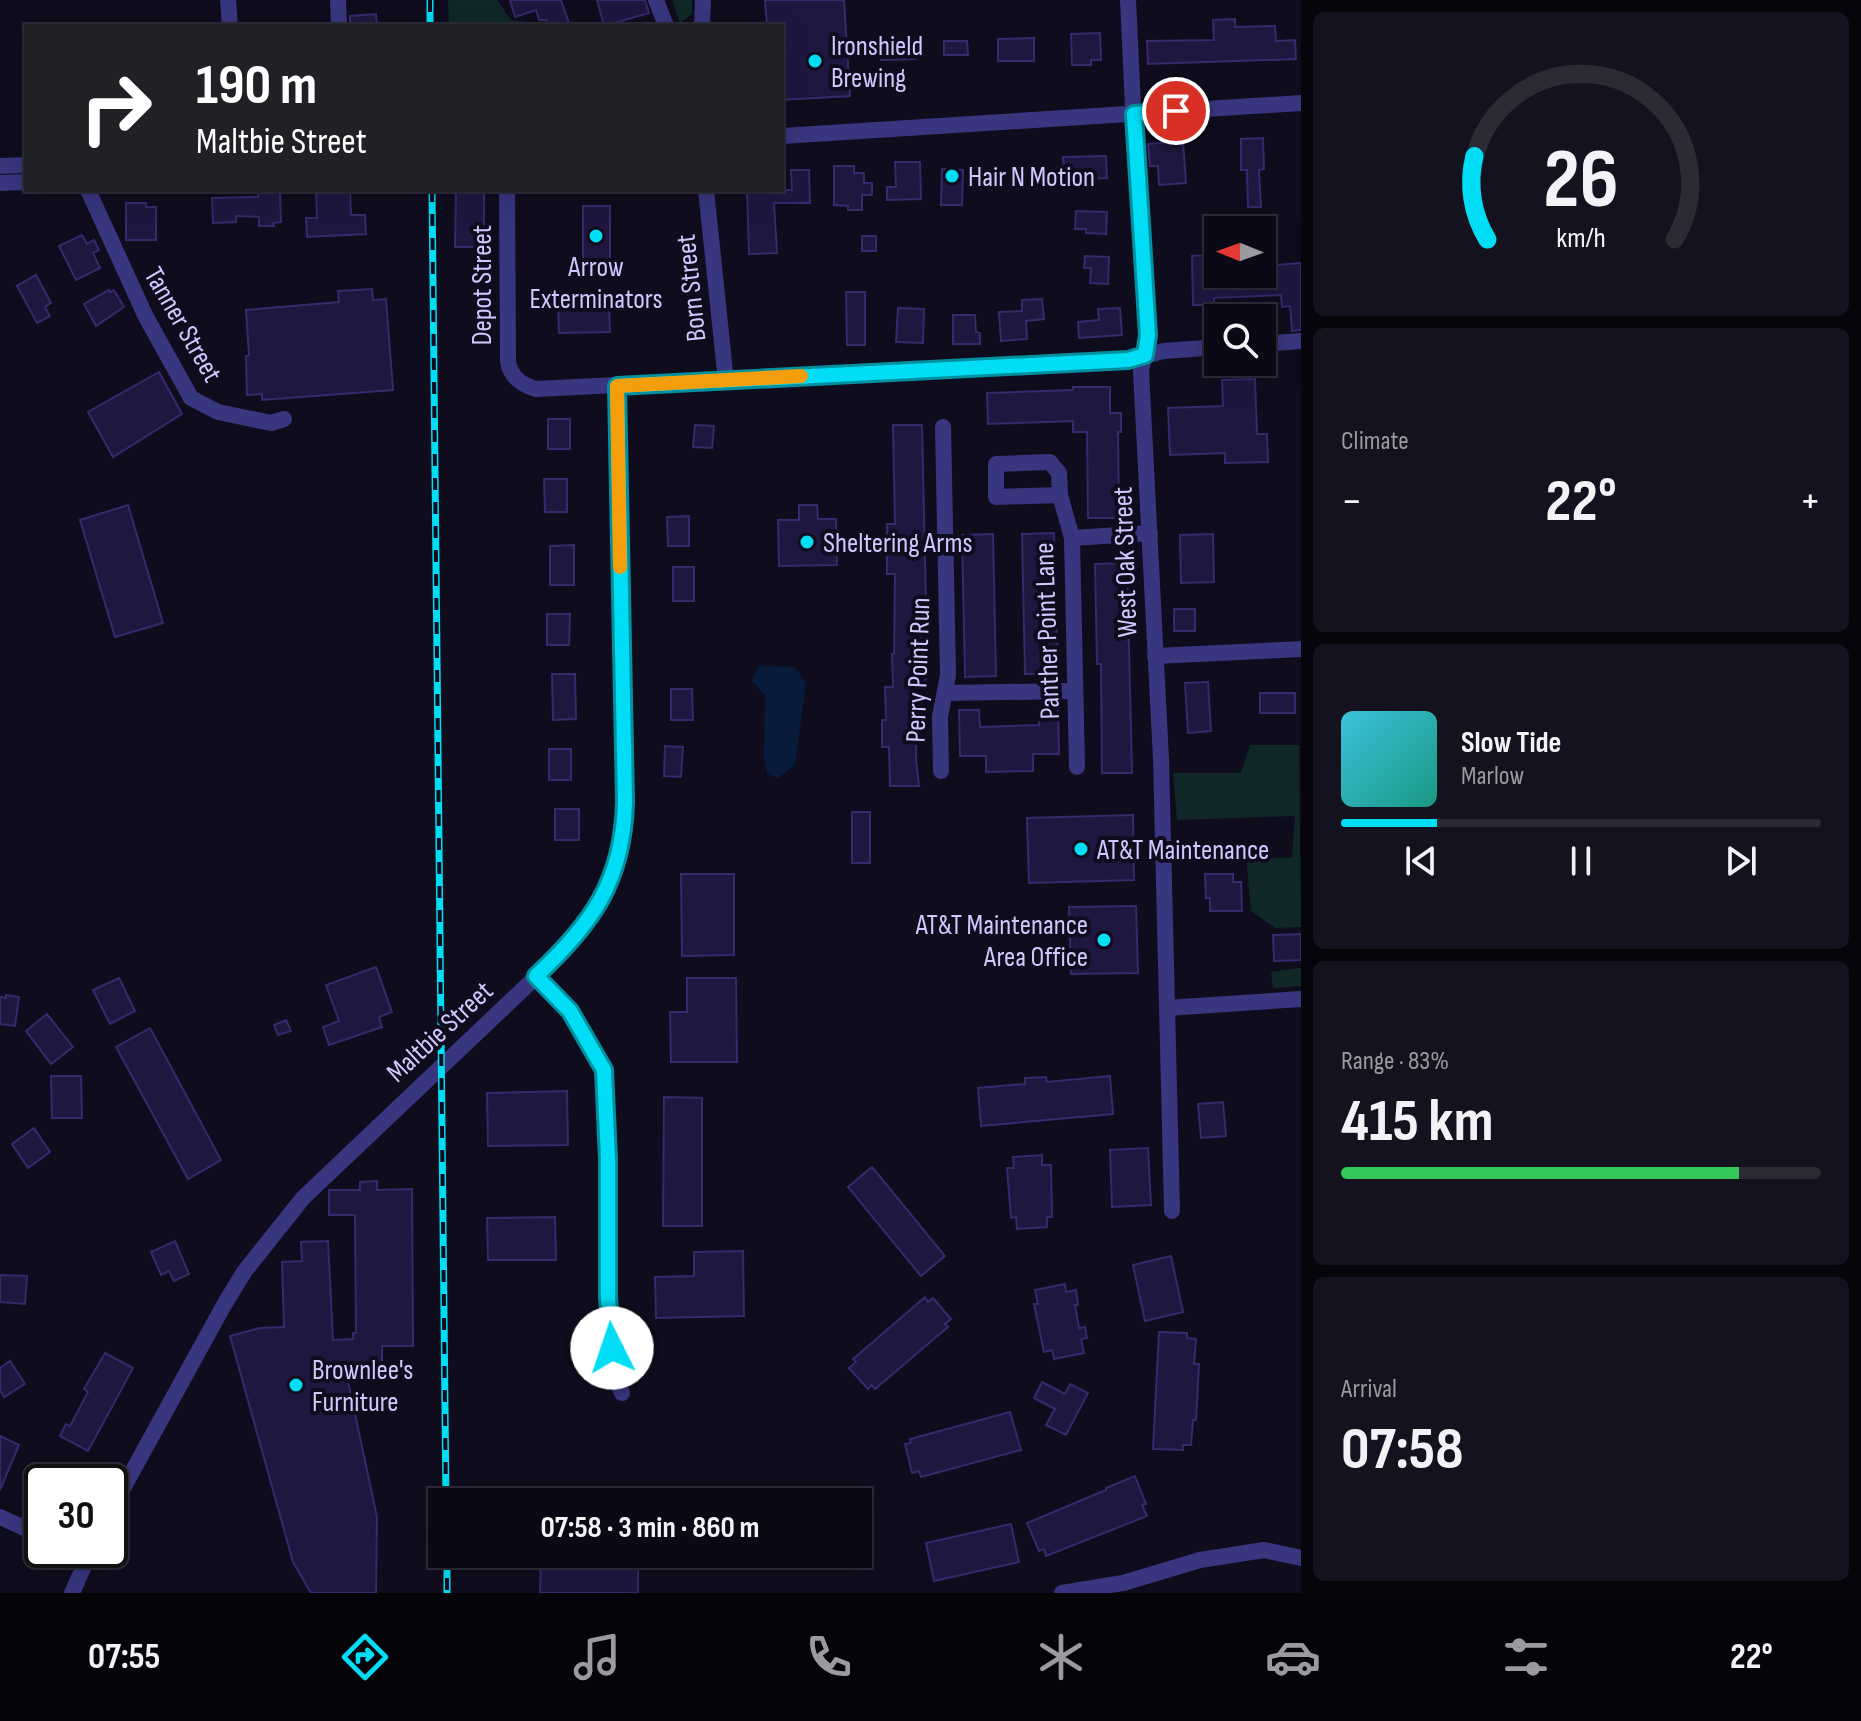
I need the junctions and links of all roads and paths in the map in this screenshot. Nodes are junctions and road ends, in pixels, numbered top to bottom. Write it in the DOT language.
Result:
graph roads {
  1 [pos="228,0"];
  2 [pos="338,0"];
  3 [pos="656,0"];
  4 [pos="703,0"];
  5 [pos="1128,0"];
  6 [pos="230,24"];
  7 [pos="339,24"];
  8 [pos="665,24"];
  9 [pos="702,24"];
  10 [pos="1301,103"];
  11 [pos="1134,114"];
  12 [pos="784,136"];
  13 [pos="24,165"];
  14 [pos="0,166"];
  15 [pos="24,182"];
  16 [pos="0,183"];
  17 [pos="89,192"];
  18 [pos="507,192"];
  19 [pos="706,192"];
  20 [pos="1301,341"];
  21 [pos="1276,343"];
  22 [pos="1204,348"];
  23 [pos="1145,355"];
  24 [pos="726,381"];
  25 [pos="617,386"];
  26 [pos="284,419"];
  27 [pos="943,427"];
  28 [pos="1060,495"];
  29 [pos="1150,533"];
  30 [pos="1072,538"];
  31 [pos="1301,649"];
  32 [pos="1155,656"];
  33 [pos="1074,691"];
  34 [pos="945,693"];
  35 [pos="1077,767"];
  36 [pos="941,771"];
  37 [pos="536,976"];
  38 [pos="1301,999"];
  39 [pos="1167,1008"];
  40 [pos="1172,1211"];
  41 [pos="622,1393"];
  42 [pos="128,1479"];
  43 [pos="0,1517"];
  44 [pos="24,1528"];
  45 [pos="1301,1558"];
  46 [pos="83,1568"];
  47 [pos="1070,1592"];
  48 [pos="72,1593"];
  1 -- 6 [label="street"];
  2 -- 7 [label="street"];
  3 -- 8 [label="street"];
  4 -- 9 [label="street"];
  5 -- 11 [label="street, West Oak Street"];
  10 -- 11 [label="street"];
  11 -- 12 [label="street"];
  11 -- 23 [label="street, West Oak Street"];
  13 -- 14 [label="street"];
  15 -- 16 [label="street"];
  17 -- 26 [label="street, Tanner Street"];
  18 -- 25 [label="street, Depot Street"];
  19 -- 24 [label="street, Born Street"];
  20 -- 21 [label="street"];
  22 -- 23 [label="street"];
  23 -- 24 [label="street"];
  23 -- 29 [label="street, West Oak Street"];
  24 -- 25 [label="street"];
  25 -- 37 [label="street, Maltbie Street"];
  27 -- 34 [label="street, Perry Point Run"];
  28 -- 30 [label="street, Panther Point Lane"];
  29 -- 30 [label="street"];
  29 -- 32 [label="street, West Oak Street"];
  30 -- 33 [label="street, Panther Point Lane"];
  31 -- 32 [label="street"];
  32 -- 39 [label="street, West Oak Street"];
  33 -- 34 [label="street"];
  33 -- 35 [label="street, Panther Point Lane"];
  34 -- 36 [label="street, Perry Point Run"];
  37 -- 41 [label="street"];
  37 -- 42 [label="street, Maltbie Street"];
  38 -- 39 [label="street"];
  39 -- 40 [label="street, West Oak Street"];
  43 -- 44 [label="street"];
  45 -- 47 [label="street"];
  46 -- 48 [label="street"];
}
